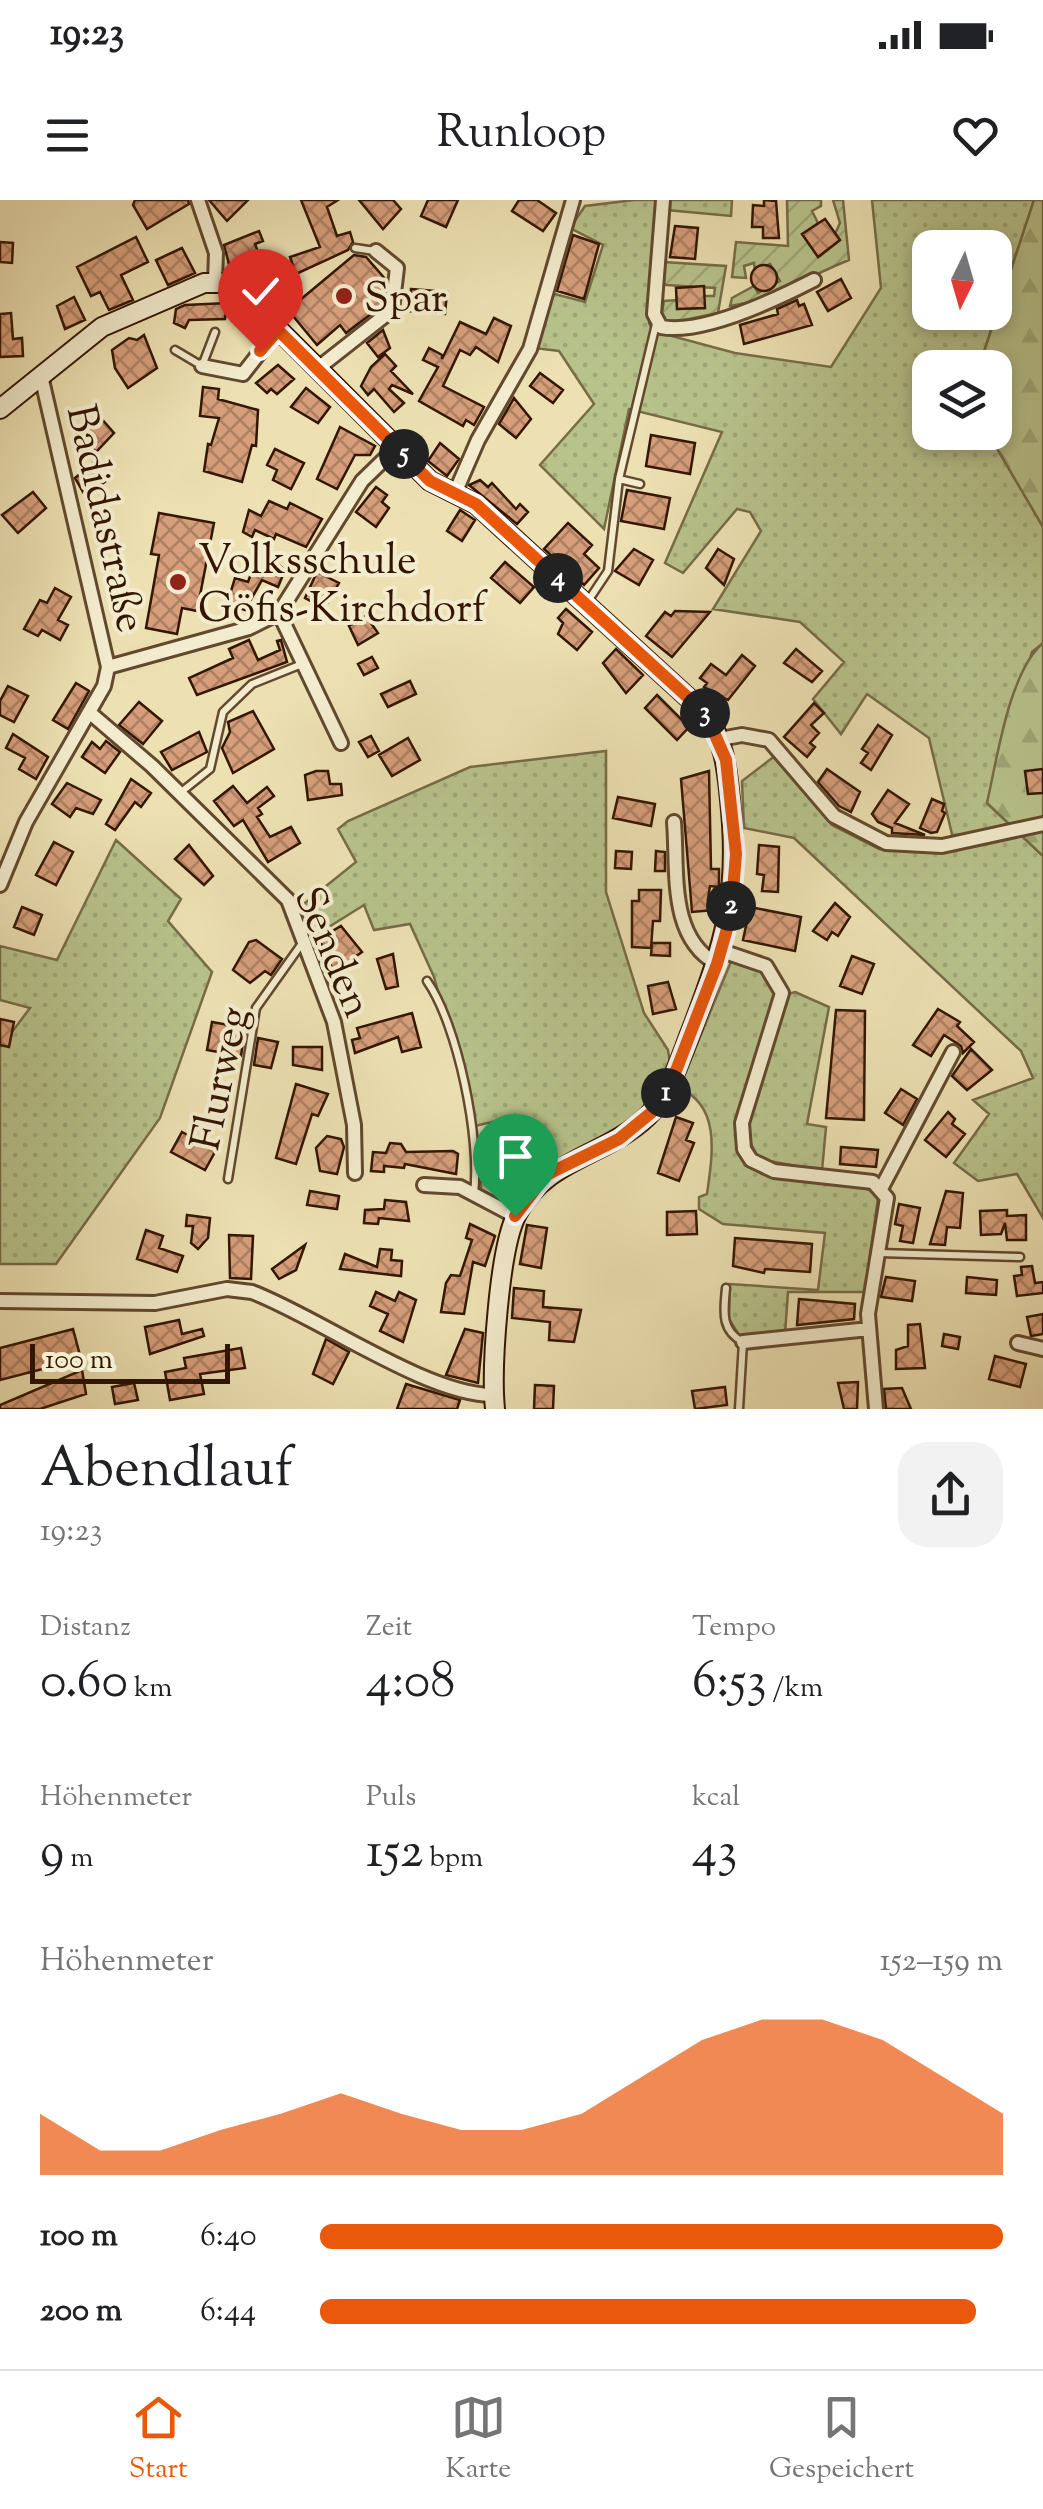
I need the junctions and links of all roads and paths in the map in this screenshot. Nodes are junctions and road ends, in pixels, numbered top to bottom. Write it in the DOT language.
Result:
graph roads {
  1 [pos="573,200"];
  2 [pos="663,200"];
  3 [pos="199,201"];
  4 [pos="355,248"];
  5 [pos="376,252"];
  6 [pos="814,280"];
  7 [pos="215,282"];
  8 [pos="656,323"];
  9 [pos="278,330"];
  10 [pos="215,332"];
  11 [pos="175,350"];
  12 [pos="202,366"];
  13 [pos="317,369"];
  14 [pos="42,380"];
  15 [pos="0,409"];
  16 [pos="397,447"];
  17 [pos="619,478"];
  18 [pos="640,484"];
  19 [pos="455,493"];
  20 [pos="586,604"];
  21 [pos="278,613"];
  22 [pos="302,664"];
  23 [pos="108,667"];
  24 [pos="89,712"];
  25 [pos="720,738"];
  26 [pos="341,744"];
  27 [pos="179,794"];
  28 [pos="674,822"];
  29 [pos="1043,824"];
  30 [pos="0,885"];
  31 [pos="304,941"];
  32 [pos="719,957"];
  33 [pos="427,981"];
  34 [pos="954,1052"];
  35 [pos="355,1174"];
  36 [pos="228,1179"];
  37 [pos="424,1185"];
  38 [pos="882,1187"];
  39 [pos="474,1194"];
  40 [pos="515,1216"];
  41 [pos="878,1253"];
  42 [pos="1020,1258"];
  43 [pos="726,1288"];
  44 [pos="0,1300"];
  45 [pos="869,1330"];
  46 [pos="743,1342"];
  47 [pos="1018,1343"];
  48 [pos="1043,1349"];
  49 [pos="494,1402"];
  50 [pos="739,1409"];
  51 [pos="876,1409"];
  1 -- 19 [label="street"];
  2 -- 8 [label="street"];
  3 -- 7 [label="street"];
  4 -- 5 [label="lane"];
  5 -- 13 [label="street"];
  6 -- 8 [label="street"];
  7 -- 9 [label="main road"];
  7 -- 14 [label="main road"];
  8 -- 17 [label="lane"];
  9 -- 12 [label="street"];
  9 -- 13 [label="main road"];
  10 -- 12 [label="lane"];
  11 -- 12 [label="lane"];
  13 -- 16 [label="main road"];
  14 -- 15 [label="main road"];
  14 -- 23 [label="street, Badidastraße"];
  16 -- 19 [label="main road"];
  16 -- 21 [label="street"];
  17 -- 18 [label="lane"];
  17 -- 20 [label="lane"];
  19 -- 20 [label="main road"];
  20 -- 25 [label="main road"];
  21 -- 22 [label="street"];
  21 -- 23 [label="street"];
  22 -- 26 [label="street"];
  22 -- 27 [label="lane"];
  23 -- 24 [label="street, Badidastraße"];
  24 -- 27 [label="street, Senden"];
  24 -- 30 [label="street, Badidastraße"];
  25 -- 29 [label="street"];
  25 -- 32 [label="main road"];
  27 -- 31 [label="street, Senden"];
  28 -- 32 [label="street"];
  31 -- 35 [label="street, Senden"];
  31 -- 36 [label="lane, Flurweg"];
  32 -- 38 [label="street"];
  32 -- 40 [label="main road"];
  33 -- 39 [label="lane"];
  34 -- 38 [label="street"];
  37 -- 39 [label="street"];
  38 -- 41 [label="street"];
  39 -- 40 [label="street"];
  40 -- 49 [label="main road"];
  41 -- 42 [label="lane"];
  41 -- 45 [label="street"];
  43 -- 46 [label="lane"];
  44 -- 49 [label="street"];
  45 -- 46 [label="street"];
  45 -- 51 [label="street"];
  46 -- 50 [label="lane"];
  47 -- 48 [label="street"];
}
